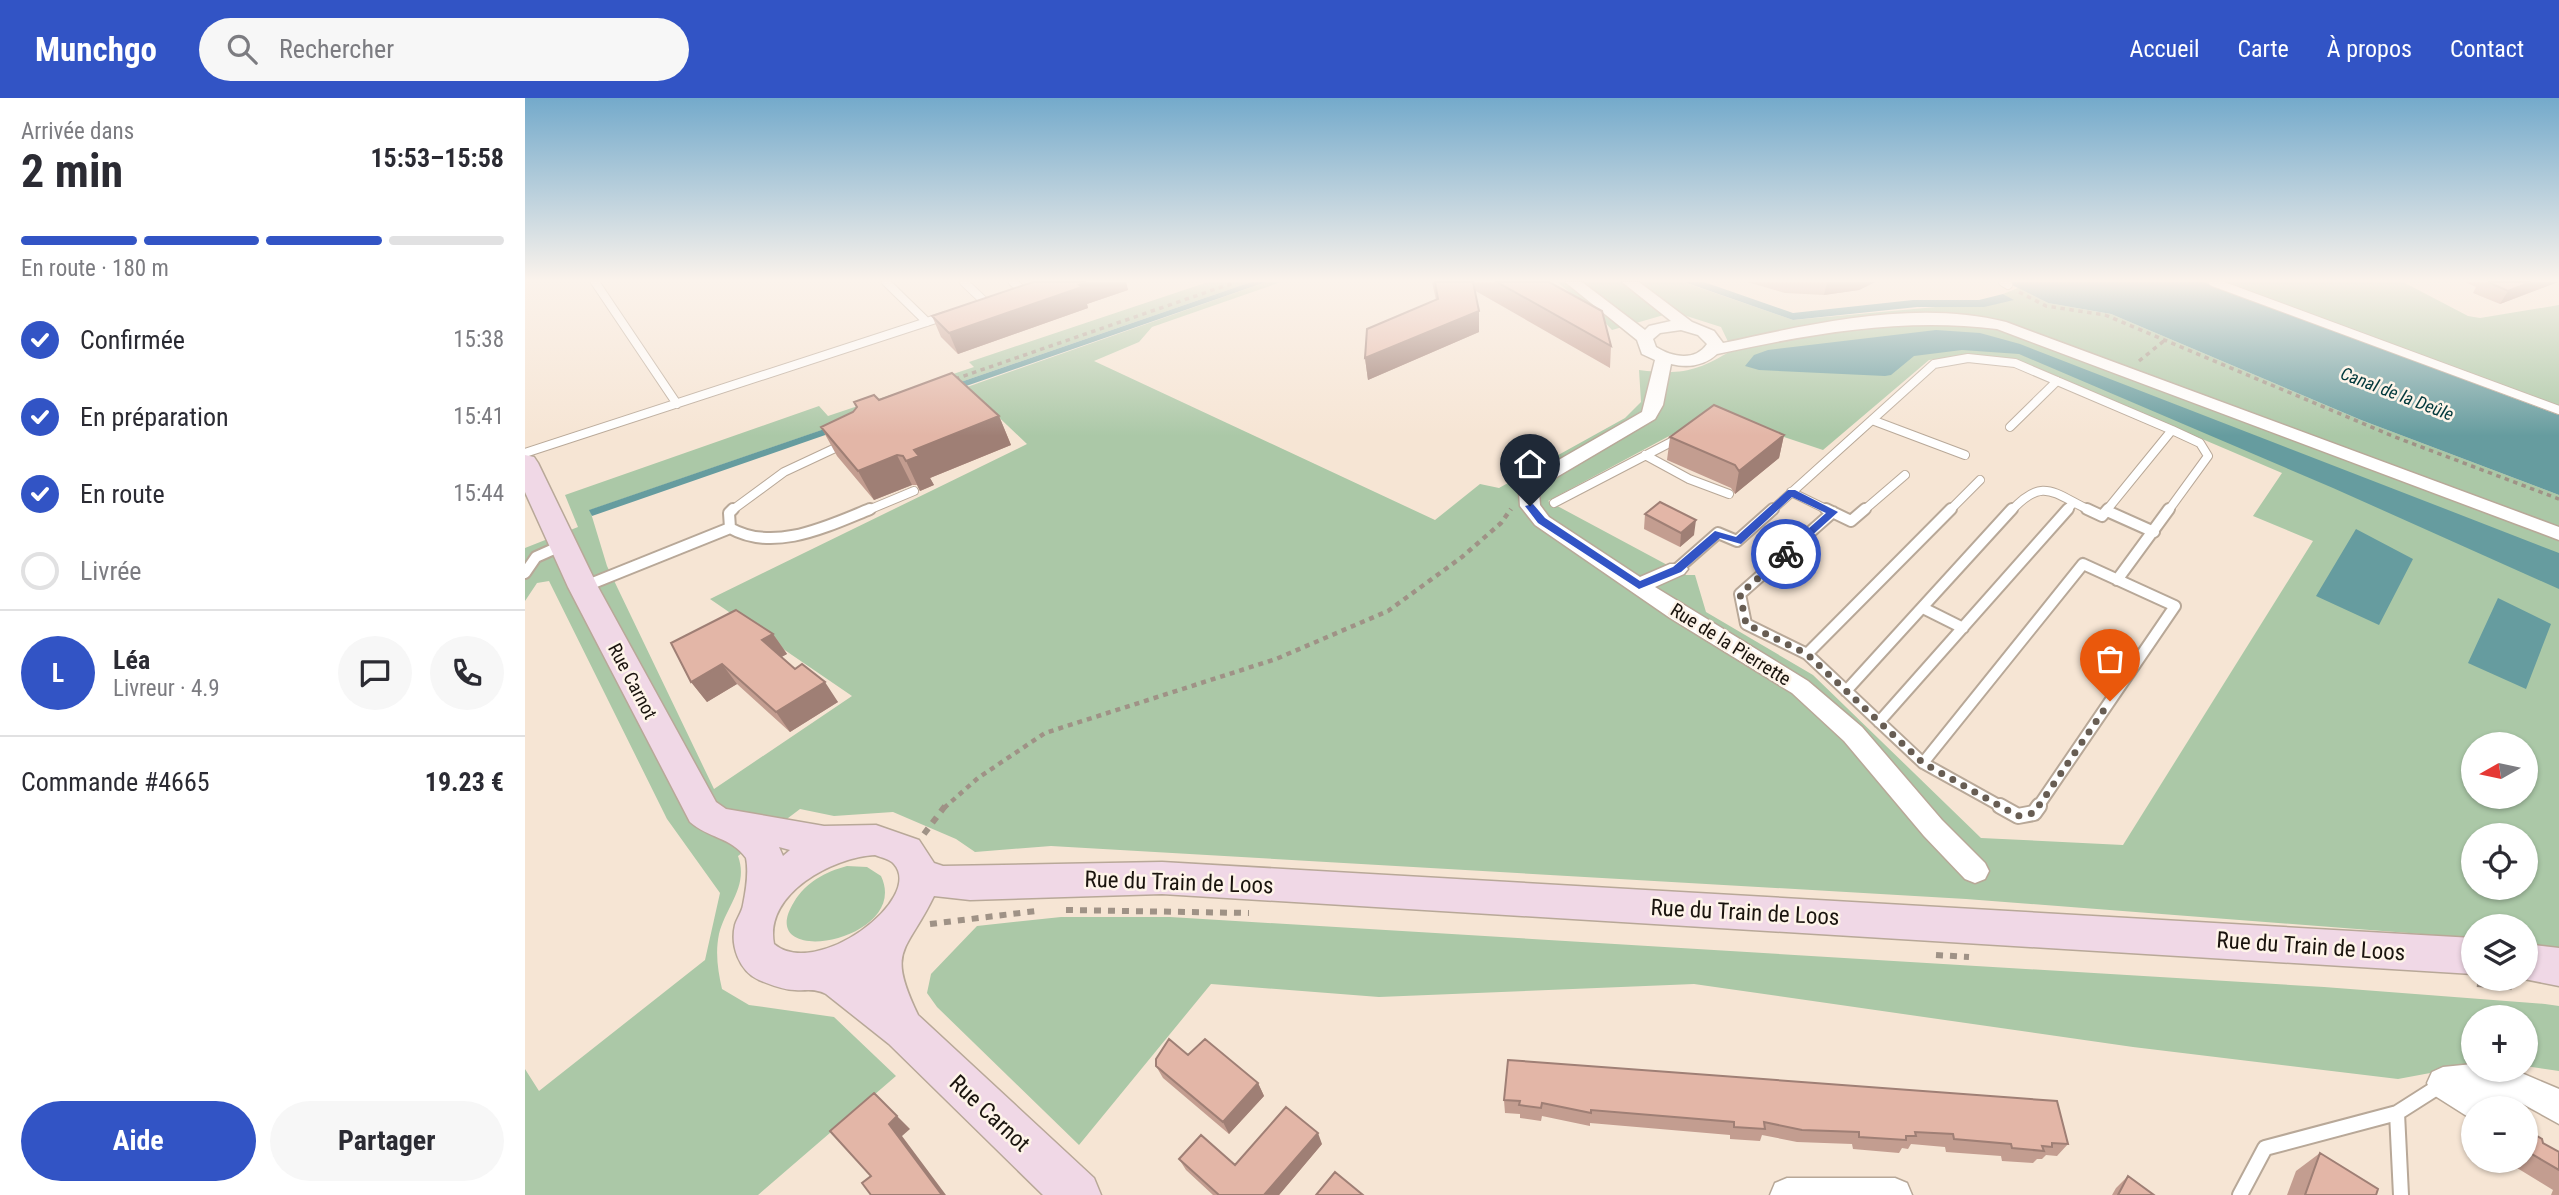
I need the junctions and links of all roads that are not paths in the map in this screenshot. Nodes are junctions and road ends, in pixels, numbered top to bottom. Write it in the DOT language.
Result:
graph roads {
  1 [pos="629,333"];
  2 [pos="893,333"];
  3 [pos="1639,333"];
  4 [pos="1650,333"];
  5 [pos="1698,333"];
  6 [pos="1798,333"];
  7 [pos="2022,333"];
  8 [pos="2351,333"];
  9 [pos="1782,335"];
  10 [pos="1645,338"];
  11 [pos="1710,342"];
  12 [pos="1664,358"];
  13 [pos="2057,381"];
  14 [pos="677,404"];
  15 [pos="2559,410"];
  16 [pos="1872,420"];
  17 [pos="2010,427"];
  18 [pos="2172,430"];
  19 [pos="1689,433"];
  20 [pos="854,440"];
  21 [pos="525,453"];
  22 [pos="1645,455"];
  23 [pos="1965,455"];
  24 [pos="525,463"];
  25 [pos="1905,475"];
  26 [pos="1979,480"];
  27 [pos="914,491"];
  28 [pos="1791,492"];
  29 [pos="1729,494"];
  30 [pos="2073,503"];
  31 [pos="1545,509"];
  32 [pos="1833,512"];
  33 [pos="2107,512"];
  34 [pos="730,528"];
  35 [pos="556,531"];
  36 [pos="2154,532"];
  37 [pos="2559,534"];
  38 [pos="1677,569"];
  39 [pos="525,573"];
  40 [pos="2117,580"];
  41 [pos="1639,586"];
  42 [pos="583,587"];
  43 [pos="1923,608"];
  44 [pos="1963,628"];
  45 [pos="1807,654"];
  46 [pos="1846,691"];
  47 [pos="1879,722"];
  48 [pos="1923,763"];
  49 [pos="735,826"];
  50 [pos="848,843"];
  51 [pos="1975,871"];
  52 [pos="918,873"];
  53 [pos="1018,883"];
  54 [pos="762,902"];
  55 [pos="894,929"];
  56 [pos="2461,955"];
  57 [pos="2538,964"];
  58 [pos="2559,967"];
  59 [pos="820,971"];
  60 [pos="904,1030"];
  61 [pos="2443,1083"];
  62 [pos="2464,1096"];
  63 [pos="2559,1108"];
  64 [pos="2397,1113"];
  65 [pos="1077,1195"];
  66 [pos="1787,1195"];
  67 [pos="1895,1195"];
  68 [pos="2241,1195"];
  69 [pos="2401,1195"];
  1 -- 14 [label="lane"];
  2 -- 14 [label="lane"];
  3 -- 10 [label="street"];
  4 -- 10 [label="street"];
  5 -- 11 [label="street"];
  6 -- 9 [label="street"];
  7 -- 37 [label="street"];
  8 -- 15 [label="lane"];
  9 -- 11 [label="street"];
  10 -- 12 [label="street"];
  11 -- 12 [label="street"];
  12 -- 31 [label="street"];
  13 -- 16 [label="lane"];
  13 -- 17 [label="lane"];
  13 -- 18 [label="lane"];
  14 -- 21 [label="lane"];
  16 -- 23 [label="lane"];
  16 -- 28 [label="lane"];
  18 -- 33 [label="lane"];
  18 -- 36 [label="lane"];
  19 -- 22 [label="lane"];
  20 -- 34 [label="lane"];
  22 -- 29 [label="lane"];
  22 -- 31 [label="lane"];
  24 -- 35 [label="street, Rue Carnot"];
  25 -- 32 [label="lane"];
  26 -- 45 [label="lane"];
  27 -- 34 [label="lane"];
  28 -- 32 [label="lane"];
  28 -- 38 [label="lane"];
  30 -- 33 [label="lane"];
  30 -- 43 [label="lane"];
  30 -- 44 [label="lane"];
  31 -- 41 [label="street, Rue de la Pierrette"];
  32 -- 45 [label="lane"];
  33 -- 36 [label="lane"];
  34 -- 42 [label="lane"];
  35 -- 39 [label="lane"];
  35 -- 42 [label="street, Rue Carnot"];
  36 -- 40 [label="lane"];
  38 -- 41 [label="street"];
  40 -- 48 [label="lane"];
  40 -- 48 [label="lane"];
  41 -- 51 [label="street, Rue de la Pierrette"];
  42 -- 49 [label="street, Rue Carnot"];
  43 -- 44 [label="lane"];
  43 -- 46 [label="lane"];
  44 -- 47 [label="lane"];
  45 -- 46 [label="lane"];
  46 -- 47 [label="lane"];
  47 -- 48 [label="lane"];
  49 -- 50 [label="street, Rue Carnot"];
  49 -- 54 [label="street, Rue Carnot"];
  50 -- 52 [label="street"];
  50 -- 54 [label="street"];
  52 -- 53 [label="street, Rue du Train de Loos"];
  52 -- 55 [label="street"];
  53 -- 55 [label="street, Rue du Train de Loos"];
  53 -- 56 [label="street, Rue du Train de Loos"];
  54 -- 59 [label="street"];
  55 -- 59 [label="street"];
  55 -- 60 [label="street, Rue Carnot"];
  57 -- 58 [label="street"];
  59 -- 60 [label="street, Rue Carnot"];
  60 -- 65 [label="street, Rue Carnot"];
  61 -- 62 [label="street"];
  61 -- 63 [label="street"];
  61 -- 64 [label="lane"];
  64 -- 68 [label="lane"];
  64 -- 69 [label="lane"];
  66 -- 67 [label="street"];
}
